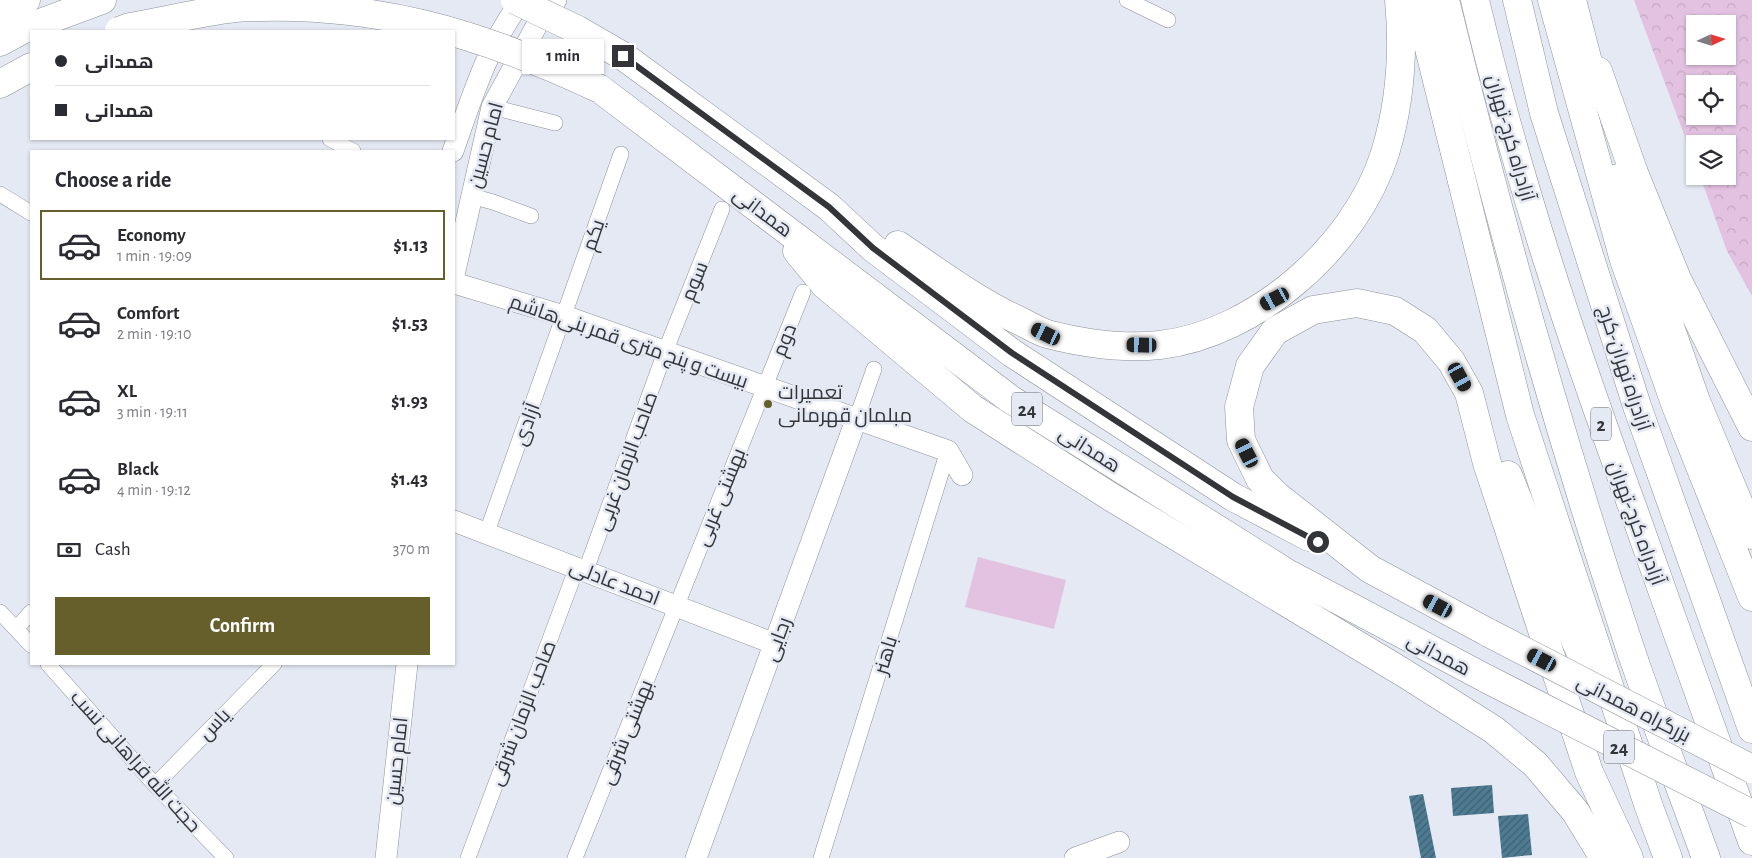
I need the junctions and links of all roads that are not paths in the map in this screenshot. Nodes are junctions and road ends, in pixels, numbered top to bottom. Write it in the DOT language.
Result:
graph roads {
  1 [pos="26,0"];
  2 [pos="102,0"];
  3 [pos="515,0"];
  4 [pos="522,0"];
  5 [pos="556,0"];
  6 [pos="1127,0"];
  7 [pos="1399,0"];
  8 [pos="1417,0"];
  9 [pos="1445,0"];
  10 [pos="1475,0"];
  11 [pos="1517,0"];
  12 [pos="1552,0"];
  13 [pos="1572,0"];
  14 [pos="0,13"];
  15 [pos="1168,20"];
  16 [pos="122,30"];
  17 [pos="0,42"];
  18 [pos="30,68"];
  19 [pos="0,84"];
  20 [pos="492,107"];
  21 [pos="555,123"];
  22 [pos="332,140"];
  23 [pos="352,150"];
  24 [pos="453,150"];
  25 [pos="621,154"];
  26 [pos="0,194"];
  27 [pos="471,196"];
  28 [pos="829,207"];
  29 [pos="722,209"];
  30 [pos="30,212"];
  31 [pos="767,215"];
  32 [pos="531,216"];
  33 [pos="455,270"];
  34 [pos="455,283"];
  35 [pos="803,292"];
  36 [pos="564,316"];
  37 [pos="665,352"];
  38 [pos="874,368"];
  39 [pos="765,388"];
  40 [pos="1469,393"];
  41 [pos="856,420"];
  42 [pos="1752,427"];
  43 [pos="948,451"];
  44 [pos="962,475"];
  45 [pos="455,521"];
  46 [pos="487,532"];
  47 [pos="1752,535"];
  48 [pos="582,568"];
  49 [pos="1370,569"];
  50 [pos="1752,597"];
  51 [pos="676,606"];
  52 [pos="0,612"];
  53 [pos="30,613"];
  54 [pos="17,628"];
  55 [pos="30,644"];
  56 [pos="775,644"];
  57 [pos="49,665"];
  58 [pos="273,665"];
  59 [pos="407,665"];
  60 [pos="1487,679"];
  61 [pos="1752,729"];
  62 [pos="1752,769"];
  63 [pos="155,785"];
  64 [pos="1650,807"];
  65 [pos="1752,814"];
  66 [pos="1752,841"];
  67 [pos="1118,842"];
  68 [pos="226,858"];
  69 [pos="386,858"];
  70 [pos="468,858"];
  71 [pos="576,858"];
  72 [pos="696,858"];
  73 [pos="821,858"];
  74 [pos="1075,858"];
  75 [pos="1604,858"];
  76 [pos="1629,858"];
  77 [pos="1668,858"];
  78 [pos="1706,858"];
  1 -- 14 [label="highway"];
  2 -- 17 [label="highway"];
  3 -- 28 [label="highway, همدانی / 24, bridge"];
  4 -- 24 [label="street, امام حسین"];
  5 -- 20 [label="street, امام حسین"];
  6 -- 15 [label="street"];
  7 -- 28 [label="highway"];
  8 -- 64 [label="highway"];
  9 -- 78 [label="highway"];
  10 -- 66 [label="highway, آزادراه کرج-تهران / 2"];
  11 -- 61 [label="highway, آزادراه تهران-کرج / 2"];
  12 -- 50 [label="highway"];
  13 -- 42 [label="highway"];
  13 -- 47 [label="highway"];
  16 -- 31 [label="highway, همدانی / 24, bridge"];
  18 -- 19 [label="highway"];
  20 -- 21 [label="street"];
  20 -- 27 [label="street, امام حسین"];
  22 -- 23 [label="street"];
  25 -- 36 [label="street, یکم"];
  26 -- 30 [label="street"];
  27 -- 32 [label="street"];
  27 -- 33 [label="street, امام حسین"];
  28 -- 49 [label="highway, همدانی / 24"];
  29 -- 37 [label="street, سوم"];
  31 -- 60 [label="highway, همدانی / 24"];
  31 -- 75 [label="highway"];
  34 -- 36 [label="street, بیست و پنج متری قمر بنی‌هاشم"];
  35 -- 39 [label="street, دوم"];
  36 -- 37 [label="street, بیست و پنج متری قمر بنی‌هاشم"];
  36 -- 46 [label="street, آزادی"];
  37 -- 39 [label="street, بیست و پنج متری قمر بنی‌هاشم"];
  37 -- 48 [label="street, صاحب الزمان غربی"];
  38 -- 41 [label="street"];
  39 -- 41 [label="street, بیست و پنج متری قمر بنی‌هاشم"];
  39 -- 51 [label="street, بهشتی غربی"];
  40 -- 49 [label="highway"];
  40 -- 64 [label="highway"];
  40 -- 76 [label="highway"];
  41 -- 43 [label="street, بیست و پنج متری قمر بنی‌هاشم"];
  41 -- 56 [label="street, رجایی"];
  43 -- 44 [label="street"];
  43 -- 73 [label="street, باهنر"];
  45 -- 46 [label="street, احمد عادلی"];
  46 -- 48 [label="street, احمد عادلی"];
  48 -- 51 [label="street, احمد عادلی"];
  48 -- 70 [label="street, صاحب الزمان شرقی"];
  49 -- 62 [label="highway, بزرگراه همدانی / 24, bridge"];
  51 -- 56 [label="street, احمد عادلی"];
  51 -- 71 [label="street, بهشتی شرقی"];
  52 -- 54 [label="street"];
  53 -- 54 [label="street"];
  54 -- 55 [label="street"];
  56 -- 72 [label="street, رجایی"];
  57 -- 63 [label="street, حجت الله فراهانی نسب"];
  58 -- 63 [label="street, یاس"];
  59 -- 69 [label="street, امام حسین"];
  60 -- 65 [label="highway, بزرگراه همدانی / 24, bridge"];
  63 -- 68 [label="street, حجت الله فراهانی نسب"];
  64 -- 77 [label="highway"];
  67 -- 74 [label="street"];
}
